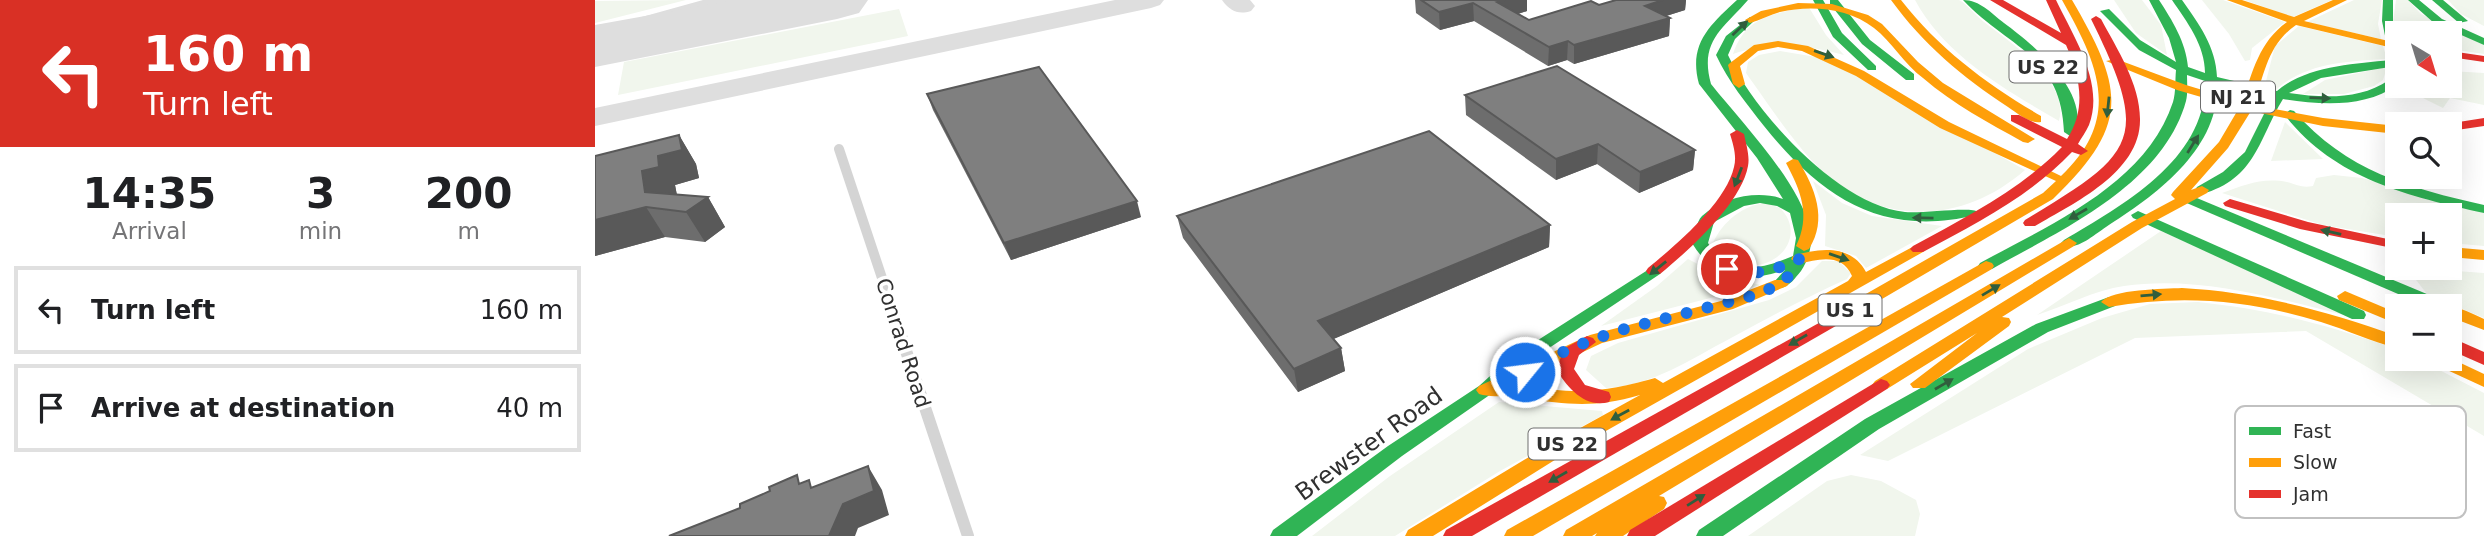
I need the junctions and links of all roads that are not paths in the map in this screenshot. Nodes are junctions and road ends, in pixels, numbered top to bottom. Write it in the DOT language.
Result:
graph roads {
  1 [pos="1743,0"];
  2 [pos="1818,0"];
  3 [pos="1830,0"];
  4 [pos="1885,0"];
  5 [pos="1896,0"];
  6 [pos="1968,0"];
  7 [pos="2040,0"];
  8 [pos="2051,0"];
  9 [pos="2067,0"];
  10 [pos="2084,0"];
  11 [pos="2154,0"];
  12 [pos="2176,0"];
  13 [pos="2189,0"];
  14 [pos="2232,0"];
  15 [pos="2342,0"];
  16 [pos="2388,0"];
  17 [pos="2413,0"];
  18 [pos="2437,0"];
  19 [pos="2000,3"];
  20 [pos="2102,6"];
  21 [pos="2484,31"];
  22 [pos="2484,42"];
  23 [pos="2385,43"];
  24 [pos="2462,56"];
  25 [pos="2484,59"];
  26 [pos="2385,64"];
  27 [pos="2462,65"];
  28 [pos="2484,67"];
  29 [pos="1739,84"];
  30 [pos="2297,86"];
  31 [pos="2085,93"];
  32 [pos="2484,122"];
  33 [pos="1734,125"];
  34 [pos="2385,126"];
  35 [pos="2462,126"];
  36 [pos="2385,127"];
  37 [pos="1776,134"];
  38 [pos="2027,139"];
  39 [pos="839,149"];
  40 [pos="2056,159"];
  41 [pos="2190,183"];
  42 [pos="2012,196"];
  43 [pos="2484,209"];
  44 [pos="1795,212"];
  45 [pos="2226,213"];
  46 [pos="1707,220"];
  47 [pos="2137,225"];
  48 [pos="2194,234"];
  49 [pos="2385,243"];
  50 [pos="1801,252"];
  51 [pos="2462,254"];
  52 [pos="2484,255"];
  53 [pos="1854,284"];
  54 [pos="2026,294"];
  55 [pos="2385,294"];
  56 [pos="2412,294"];
  57 [pos="2385,314"];
  58 [pos="2462,316"];
  59 [pos="1932,324"];
  60 [pos="2484,325"];
  61 [pos="2385,327"];
  62 [pos="2462,329"];
  63 [pos="2385,338"];
  64 [pos="2484,338"];
  65 [pos="1587,342"];
  66 [pos="2462,349"];
  67 [pos="1722,358"];
  68 [pos="2484,359"];
  69 [pos="2462,363"];
  70 [pos="2462,370"];
  71 [pos="2484,373"];
  72 [pos="2484,381"];
  73 [pos="1485,390"];
  74 [pos="1604,397"];
  75 [pos="1842,443"];
  76 [pos="1597,489"];
  77 [pos="968,536"];
  78 [pos="1281,536"];
  79 [pos="1416,536"];
  80 [pos="1454,536"];
  81 [pos="1515,536"];
  82 [pos="1574,536"];
  83 [pos="1605,536"];
  84 [pos="1638,536"];
  85 [pos="1707,536"];
  1 -- 33 [label="main road, Brewster Road"];
  2 -- 38 [label="main road"];
  3 -- 38 [label="main road"];
  3 -- 38 [label="main road"];
  4 -- 38 [label="main road"];
  5 -- 38 [label="main road"];
  6 -- 40 [label="main road, US 22"];
  7 -- 31 [label="main road"];
  8 -- 31 [label="main road"];
  9 -- 80 [label="main road, US 1, one-way"];
  10 -- 76 [label="main road"];
  11 -- 76 [label="main road, one-way"];
  59 -- 12 [label="main road, one-way"];
  13 -- 41 [label="main road"];
  14 -- 23 [label="main road"];
  15 -- 41 [label="main road"];
  20 -- 16 [label="main road, one-way"];
  17 -- 22 [label="main road"];
  18 -- 21 [label="main road"];
  19 -- 36 [label="main road"];
  20 -- 34 [label="main road, NJ 21"];
  24 -- 25 [label="main road"];
  26 -- 30 [label="main road"];
  27 -- 28 [label="main road"];
  29 -- 37 [label="main road"];
  29 -- 38 [label="main road, one-way"];
  29 -- 38 [label="main road, one-way"];
  30 -- 43 [label="main road"];
  30 -- 47 [label="main road"];
  31 -- 40 [label="main road"];
  32 -- 35 [label="main road"];
  33 -- 44 [label="main road, Brewster Road"];
  33 -- 46 [label="main road, Brewster Road, one-way"];
  42 -- 37 [label="main road, one-way"];
  37 -- 50 [label="main road"];
  38 -- 45 [label="main road"];
  38 -- 45 [label="main road"];
  38 -- 48 [label="main road"];
  39 -- 77 [label="street, Conrad Road"];
  40 -- 42 [label="main road, US 22"];
  41 -- 47 [label="main road"];
  42 -- 53 [label="main road, US 22"];
  44 -- 46 [label="main road"];
  44 -- 50 [label="main road, Brewster Road"];
  49 -- 45 [label="main road, one-way"];
  45 -- 55 [label="main road"];
  45 -- 56 [label="main road"];
  46 -- 50 [label="main road"];
  46 -- 73 [label="main road, Brewster Road, one-way"];
  47 -- 54 [label="main road"];
  48 -- 57 [label="main road"];
  48 -- 61 [label="main road"];
  50 -- 53 [label="main road, one-way"];
  50 -- 65 [label="main road, Brewster Road"];
  51 -- 52 [label="main road"];
  53 -- 67 [label="main road, US 22"];
  54 -- 75 [label="main road"];
  84 -- 54 [label="main road, one-way"];
  58 -- 60 [label="main road"];
  59 -- 82 [label="main road"];
  59 -- 83 [label="main road"];
  62 -- 64 [label="main road"];
  75 -- 63 [label="main road, one-way"];
  65 -- 73 [label="main road, Brewster Road"];
  65 -- 74 [label="main road"];
  66 -- 68 [label="main road"];
  67 -- 74 [label="main road"];
  67 -- 79 [label="main road, US 22, one-way"];
  69 -- 71 [label="main road"];
  70 -- 72 [label="main road"];
  73 -- 74 [label="main road"];
  73 -- 78 [label="main road, Brewster Road"];
  75 -- 85 [label="main road"];
  76 -- 81 [label="main road"];
}
